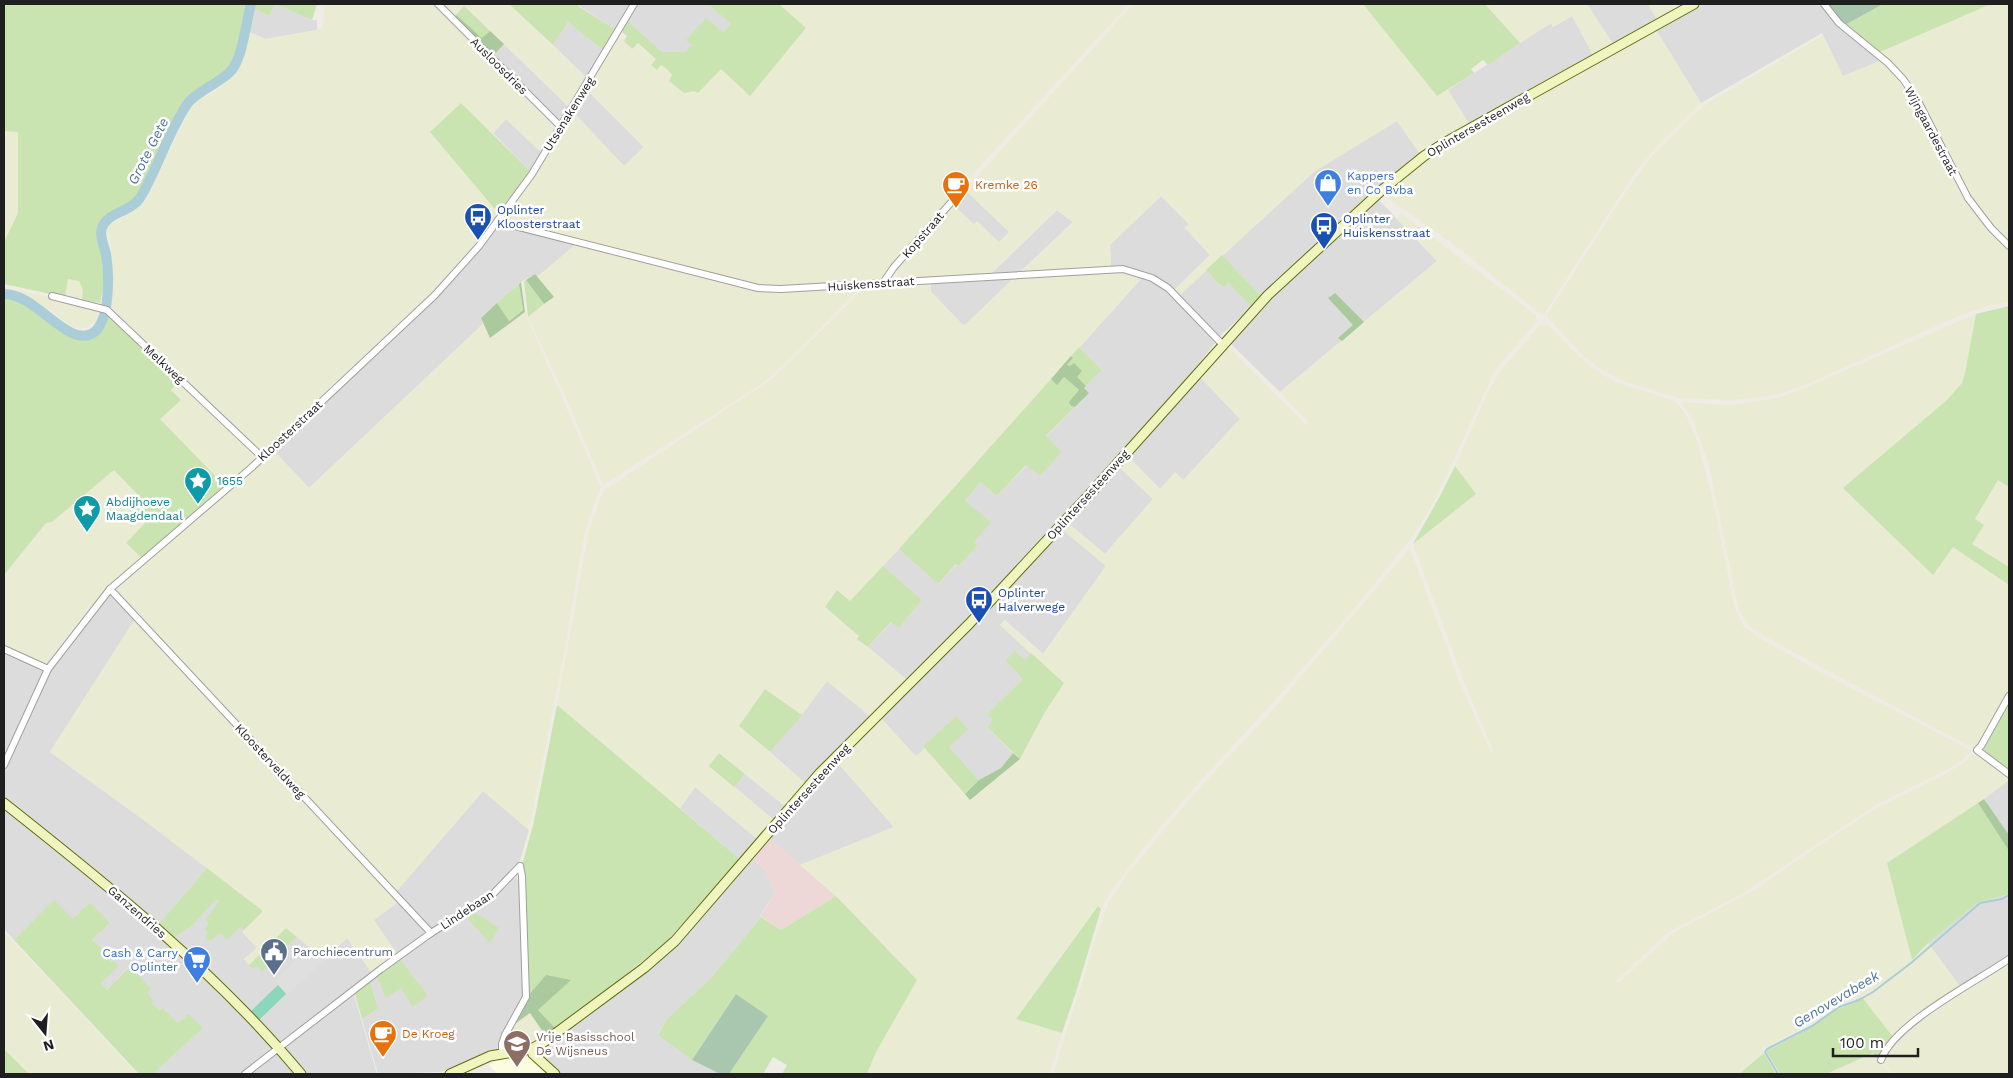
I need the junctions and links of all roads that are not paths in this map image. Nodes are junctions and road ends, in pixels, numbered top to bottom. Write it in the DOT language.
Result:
graph roads {
  1 [pos="438,4"];
  2 [pos="634,4"];
  3 [pos="1694,4"];
  4 [pos="1824,4"];
  5 [pos="561,127"];
  6 [pos="963,189"];
  7 [pos="498,220"];
  8 [pos="2009,246"];
  9 [pos="883,283"];
  10 [pos="52,296"];
  11 [pos="1223,345"];
  12 [pos="262,457"];
  13 [pos="110,590"];
  14 [pos="4,649"];
  15 [pos="48,669"];
  16 [pos="2009,696"];
  17 [pos="4,765"];
  18 [pos="2009,774"];
  19 [pos="4,803"];
  20 [pos="431,933"];
  21 [pos="2009,959"];
  22 [pos="279,1048"];
  23 [pos="531,1049"];
  24 [pos="502,1054"];
  25 [pos="1881,1060"];
  26 [pos="245,1074"];
  27 [pos="301,1074"];
  28 [pos="450,1074"];
  29 [pos="554,1074"];
  1 -- 5 [label="street, Ausloosdries"];
  2 -- 5 [label="street, Utsenakenweg"];
  3 -- 11 [label="street, Oplintersesteenweg"];
  4 -- 8 [label="street, Wijngaardestraat"];
  5 -- 7 [label="street, Utsenakenweg"];
  6 -- 9 [label="street, Kopstraat"];
  7 -- 9 [label="street, Huiskensstraat"];
  7 -- 12 [label="street, Kloosterstraat"];
  9 -- 11 [label="street, Huiskensstraat"];
  10 -- 12 [label="street, Melkweg"];
  11 -- 23 [label="street, Oplintersesteenweg"];
  12 -- 13 [label="street, Kloosterstraat"];
  13 -- 15 [label="street, Kloosterstraat"];
  13 -- 20 [label="street, Kloosterveldweg"];
  14 -- 15 [label="street"];
  15 -- 17 [label="street, Kloosterstraat"];
  16 -- 18 [label="street"];
  19 -- 22 [label="street, Ganzendries"];
  20 -- 22 [label="street, Lindebaan"];
  20 -- 24 [label="street, Lindebaan"];
  21 -- 25 [label="street"];
  22 -- 26 [label="street, Lindebaan"];
  22 -- 27 [label="street, Ganzendries"];
  23 -- 24 [label="street"];
  23 -- 29 [label="street"];
  24 -- 28 [label="street"];
}
